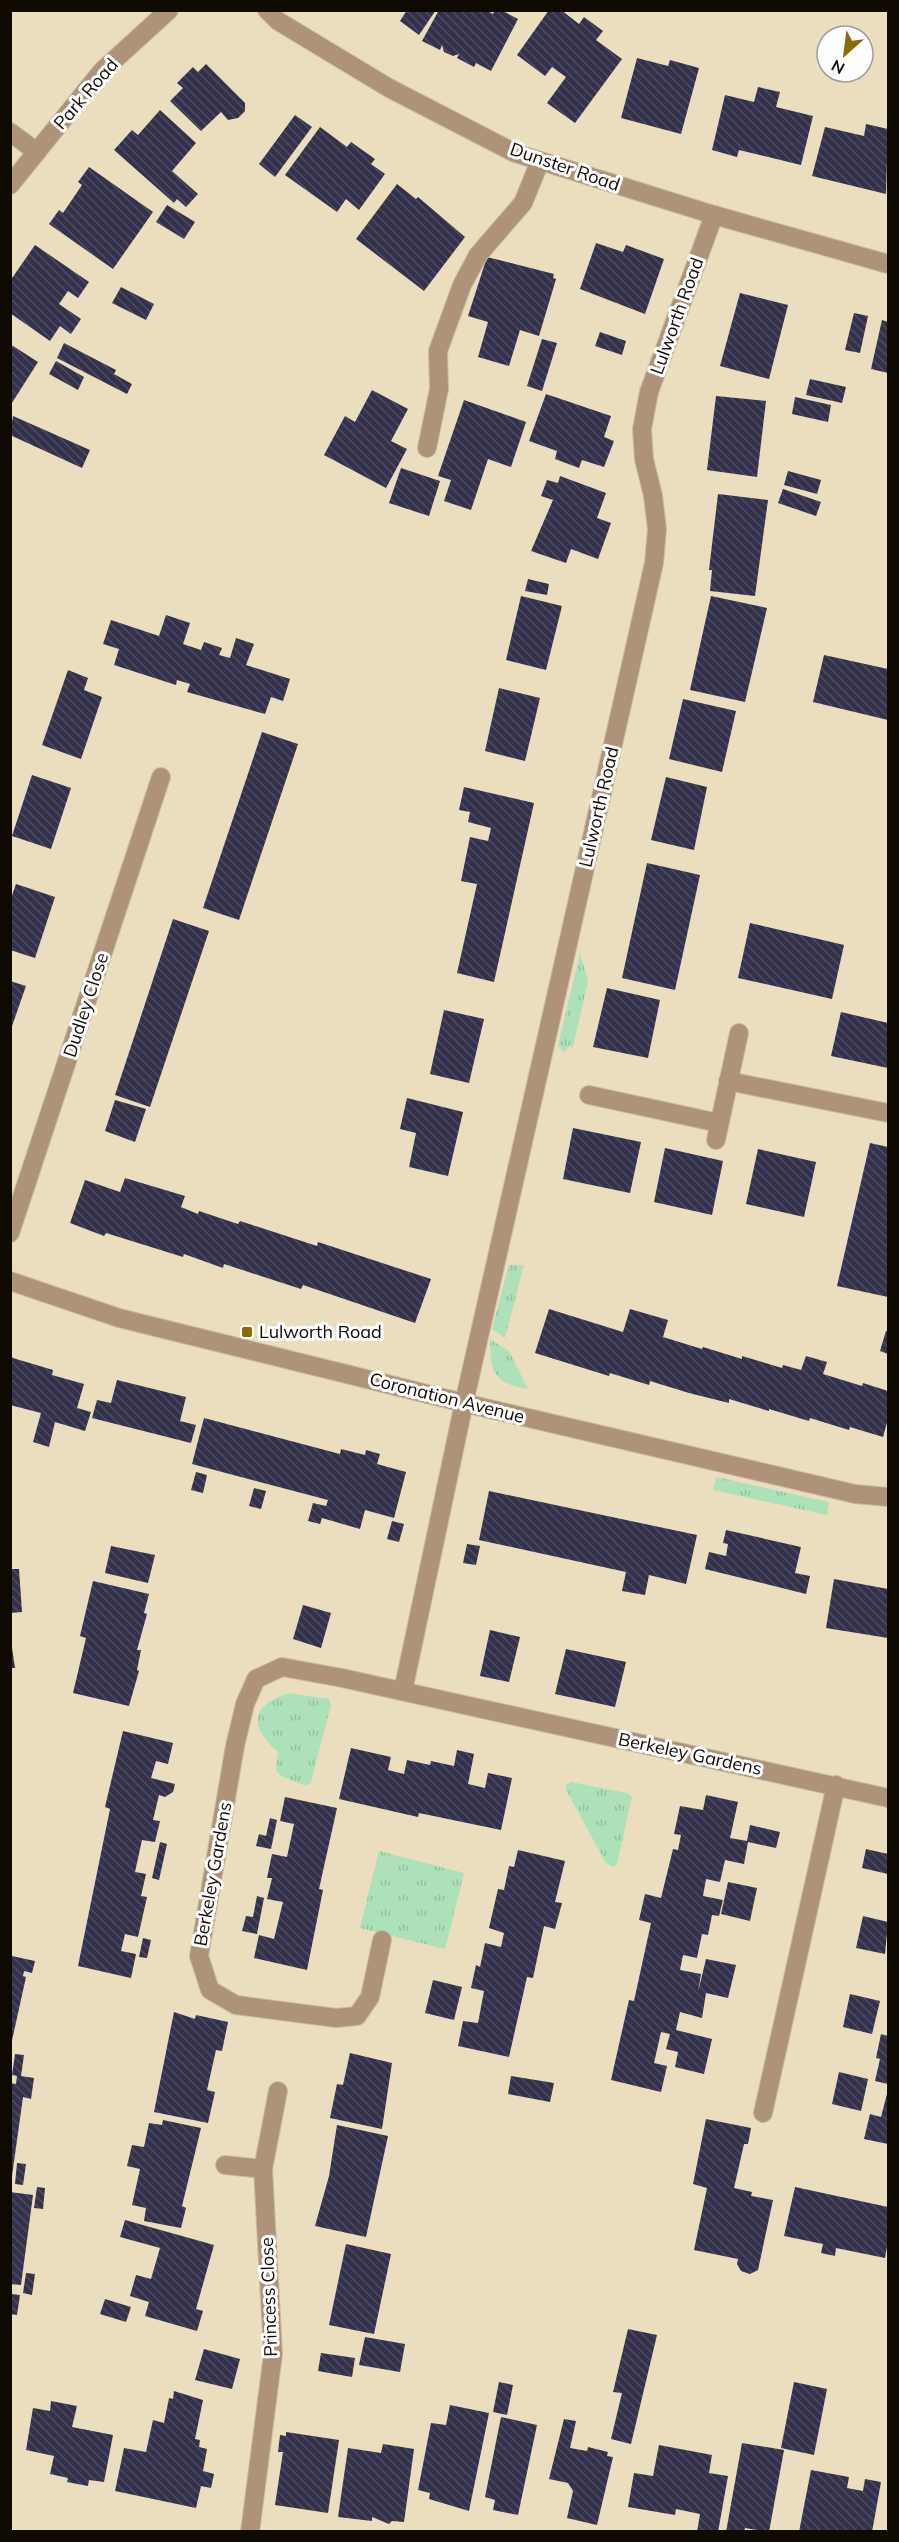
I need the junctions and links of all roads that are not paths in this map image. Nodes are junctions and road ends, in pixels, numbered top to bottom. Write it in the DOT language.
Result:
graph roads {
  1 [pos="169,10"];
  2 [pos="267,10"];
  3 [pos="10,132"];
  4 [pos="37,152"];
  5 [pos="540,161"];
  6 [pos="10,185"];
  7 [pos="714,215"];
  8 [pos="888,264"];
  9 [pos="427,448"];
  10 [pos="161,777"];
  11 [pos="739,1033"];
  12 [pos="729,1081"];
  13 [pos="589,1095"];
  14 [pos="888,1113"];
  15 [pos="10,1233"];
  16 [pos="10,1281"];
  17 [pos="464,1403"];
  18 [pos="888,1497"];
  19 [pos="403,1691"];
  20 [pos="836,1785"];
  21 [pos="888,1798"];
  22 [pos="382,1940"];
  23 [pos="278,2091"];
  24 [pos="763,2113"];
  25 [pos="225,2165"];
  26 [pos="263,2169"];
  27 [pos="250,2532"];
  1 -- 4 [label="street, Park Road"];
  2 -- 5 [label="street, Dunster Road"];
  3 -- 4 [label="street"];
  4 -- 6 [label="street, Park Road"];
  5 -- 7 [label="street, Dunster Road"];
  5 -- 9 [label="street"];
  7 -- 8 [label="street, Dunster Road"];
  7 -- 17 [label="street, Lulworth Road"];
  10 -- 15 [label="street, Dudley Close"];
  11 -- 12 [label="street"];
  12 -- 13 [label="street"];
  12 -- 14 [label="street"];
  16 -- 17 [label="street, Coronation Avenue"];
  17 -- 18 [label="street, Coronation Avenue"];
  17 -- 19 [label="street"];
  19 -- 20 [label="street, Berkeley Gardens"];
  19 -- 22 [label="street, Berkeley Gardens"];
  20 -- 21 [label="street, Berkeley Gardens"];
  20 -- 24 [label="street"];
  23 -- 26 [label="street, Princess Close"];
  25 -- 26 [label="street"];
  26 -- 27 [label="street, Princess Close"];
}
